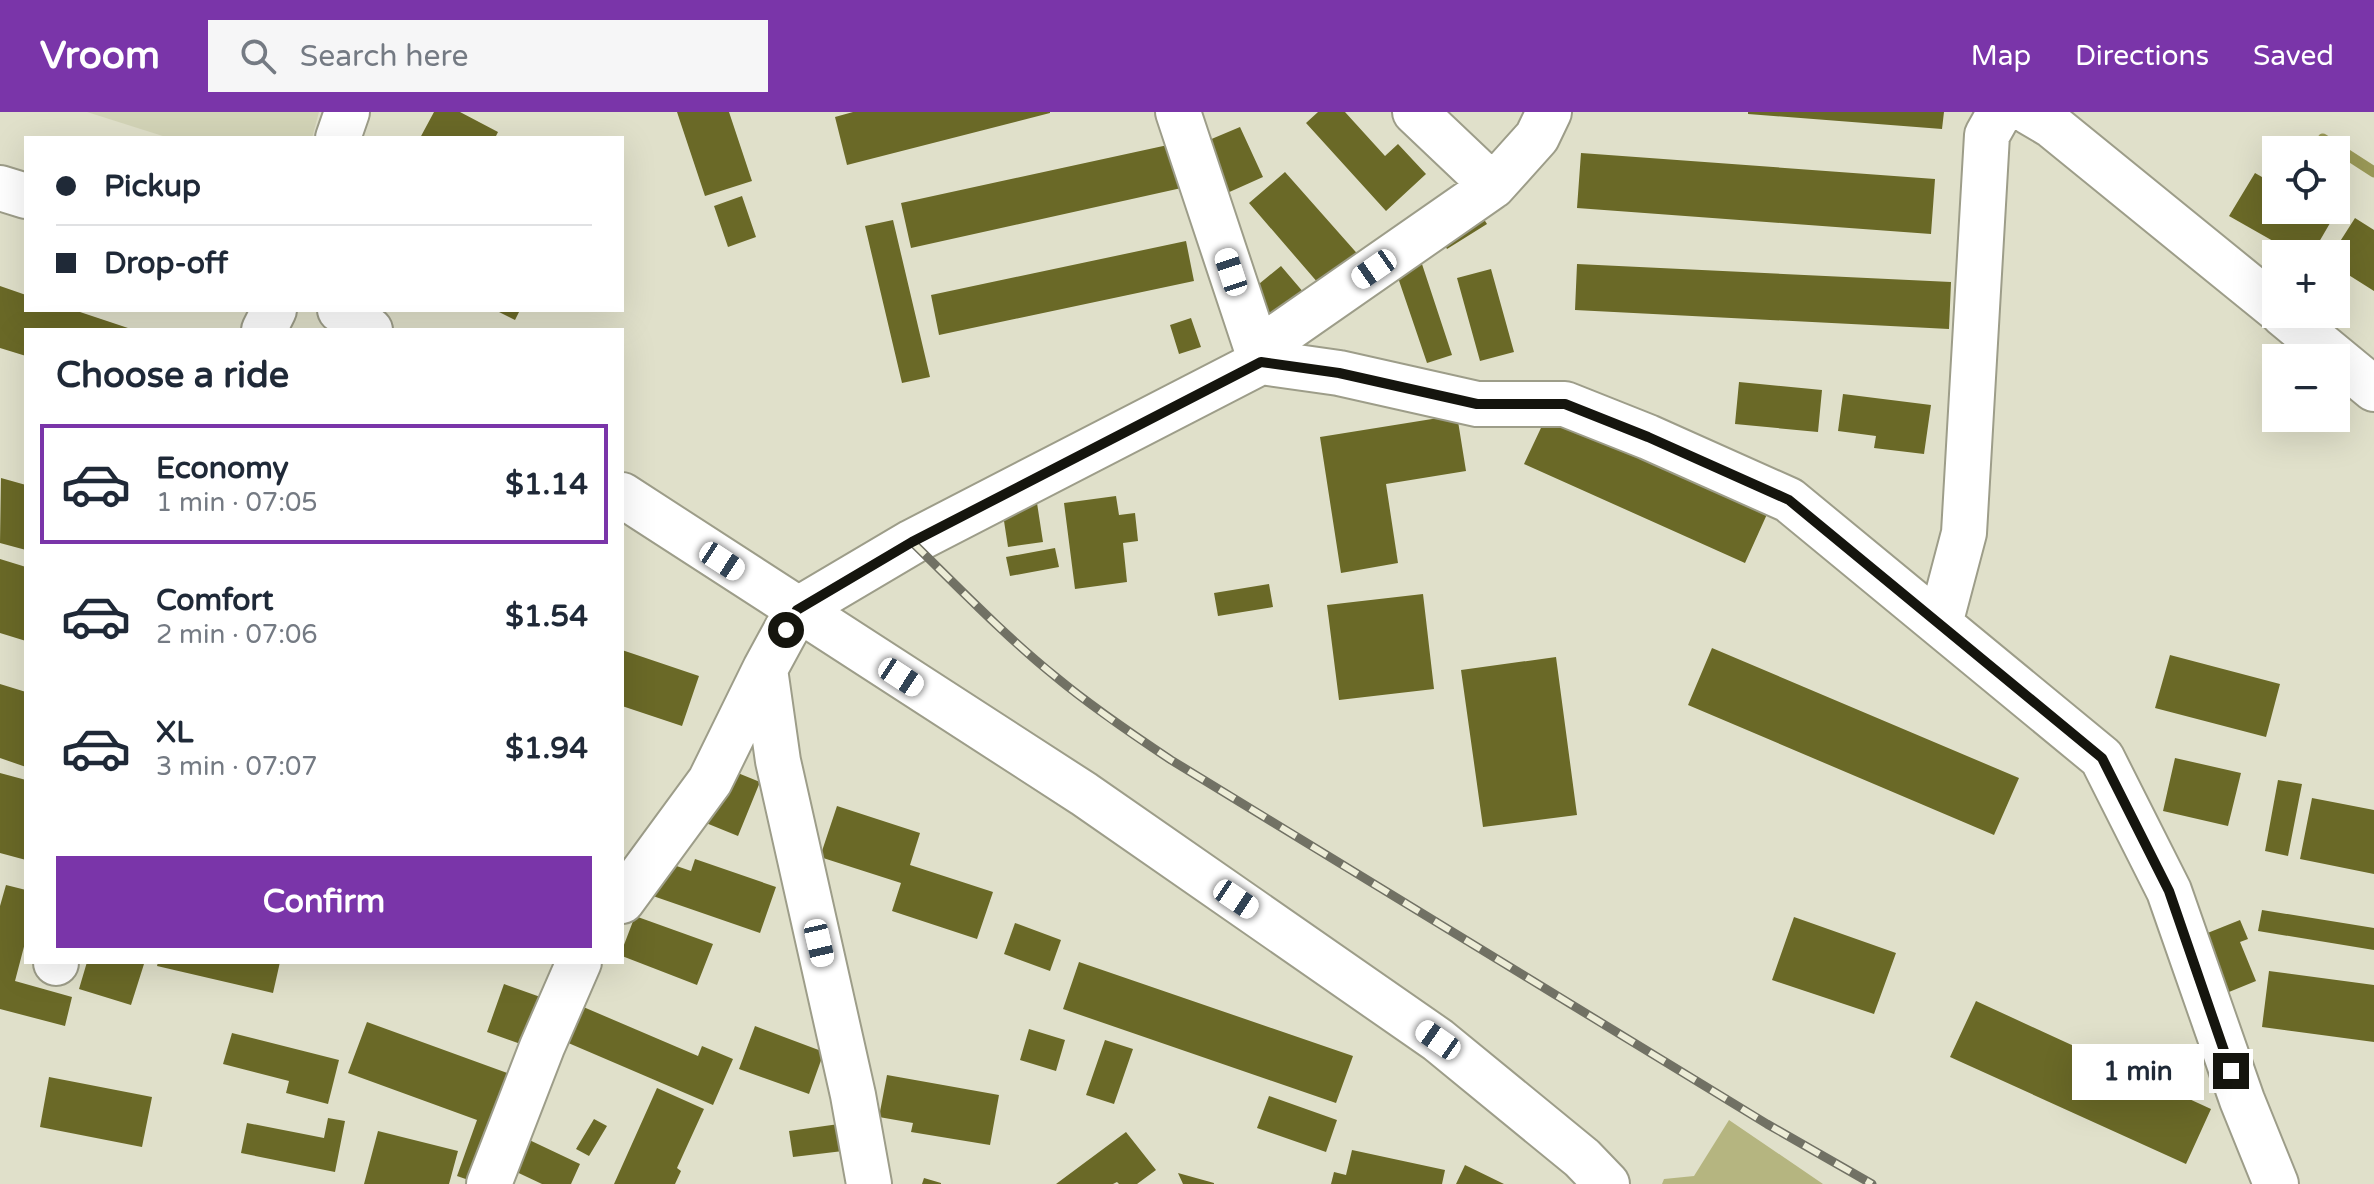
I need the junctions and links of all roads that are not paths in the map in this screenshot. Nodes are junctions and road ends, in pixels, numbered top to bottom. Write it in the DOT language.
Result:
graph roads {
  1 [pos="347,112"];
  2 [pos="1178,112"];
  3 [pos="1415,112"];
  4 [pos="1549,112"];
  5 [pos="2000,112"];
  6 [pos="2029,112"];
  7 [pos="339,136"];
  8 [pos="1493,186"];
  9 [pos="0,188"];
  10 [pos="24,195"];
  11 [pos="2262,297"];
  12 [pos="343,312"];
  13 [pos="367,328"];
  14 [pos="2300,328"];
  15 [pos="1261,362"];
  16 [pos="2374,389"];
  17 [pos="624,496"];
  18 [pos="797,610"];
  19 [pos="1940,624"];
  20 [pos="765,669"];
  21 [pos="624,898"];
  22 [pos="578,964"];
  23 [pos="489,1184"];
  24 [pos="869,1184"];
  25 [pos="1607,1184"];
  26 [pos="2276,1184"];
  1 -- 7 [label="street"];
  2 -- 15 [label="street"];
  3 -- 8 [label="street"];
  4 -- 8 [label="street"];
  5 -- 19 [label="street"];
  6 -- 11 [label="street"];
  8 -- 15 [label="street"];
  9 -- 10 [label="street"];
  12 -- 13 [label="street"];
  14 -- 16 [label="street"];
  15 -- 18 [label="street"];
  15 -- 19 [label="street"];
  17 -- 18 [label="street"];
  18 -- 20 [label="street"];
  18 -- 25 [label="street"];
  19 -- 26 [label="street"];
  20 -- 21 [label="street"];
  20 -- 24 [label="street"];
  22 -- 23 [label="street"];
}
